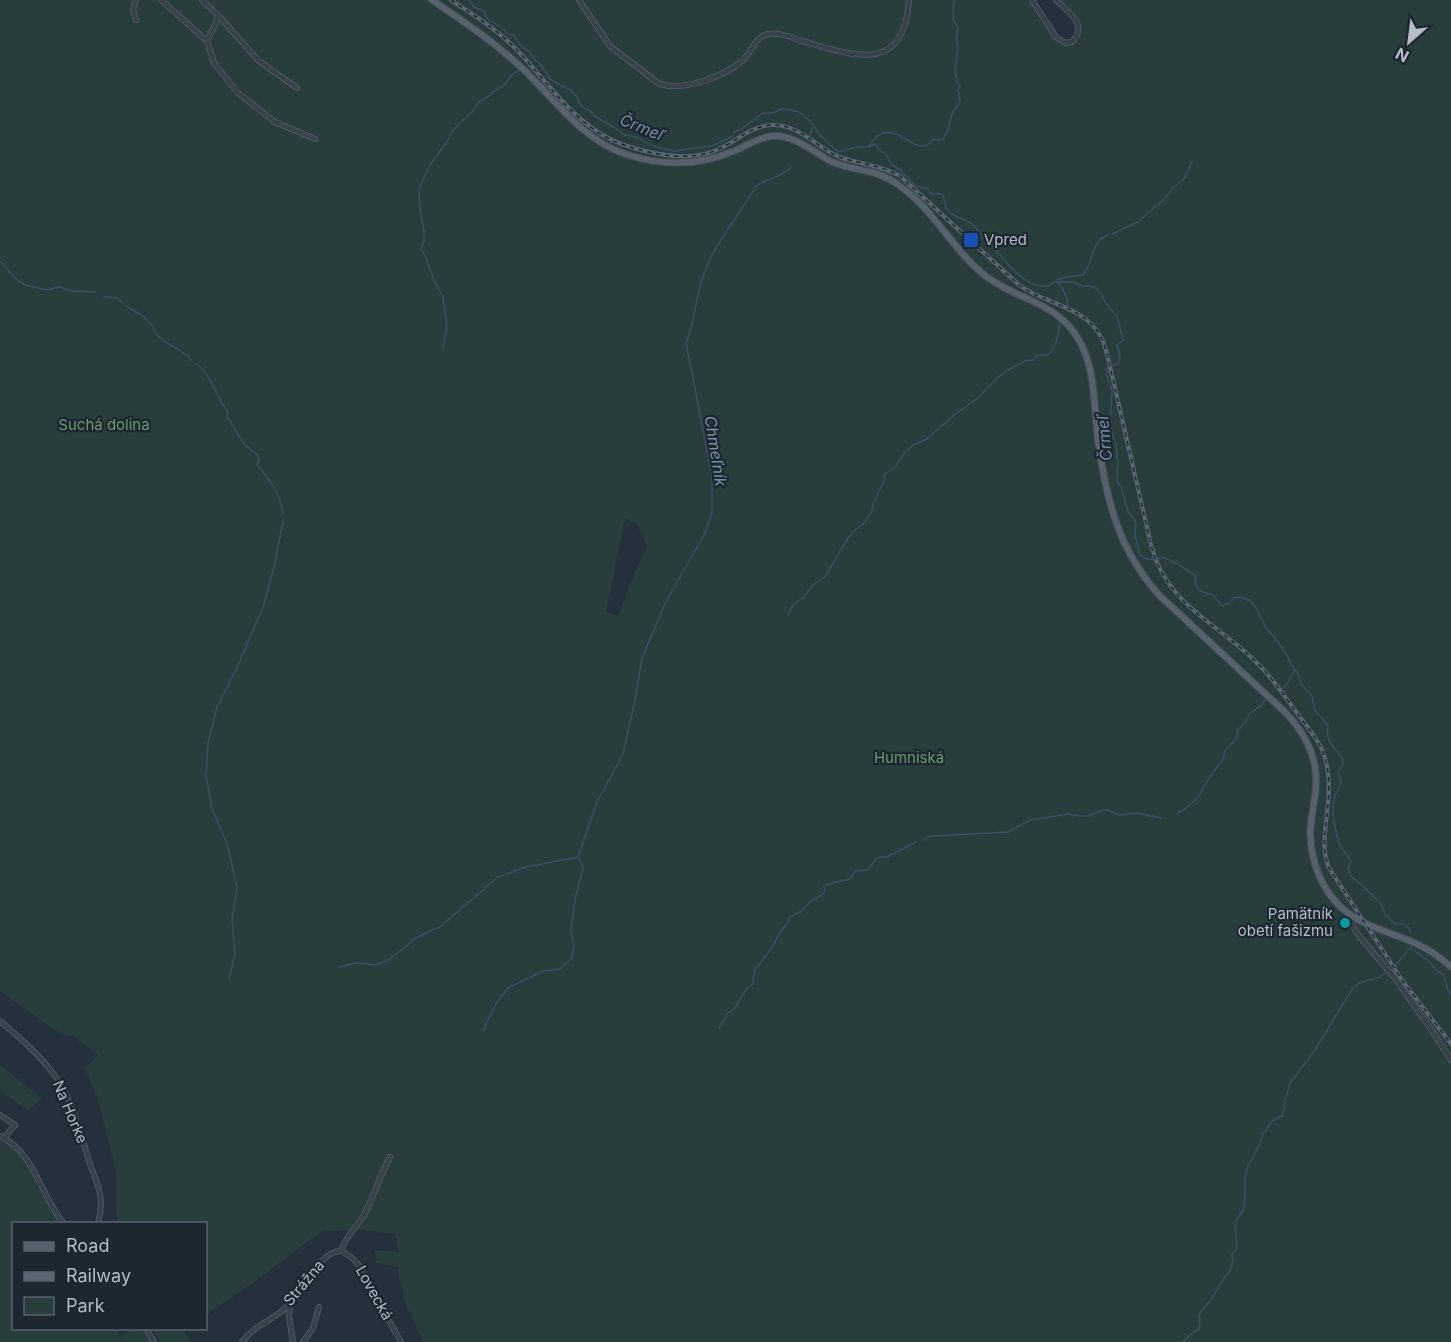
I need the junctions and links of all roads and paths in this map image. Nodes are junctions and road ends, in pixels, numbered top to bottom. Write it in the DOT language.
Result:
graph roads {
  1 [pos="136,0"];
  2 [pos="161,0"];
  3 [pos="202,0"];
  4 [pos="432,0"];
  5 [pos="579,0"];
  6 [pos="909,0"];
  7 [pos="1032,0"];
  8 [pos="1056,0"];
  9 [pos="218,15"];
  10 [pos="136,20"];
  11 [pos="207,41"];
  12 [pos="297,88"];
  13 [pos="315,139"];
  14 [pos="1352,917"];
  15 [pos="1451,967"];
  16 [pos="0,1021"];
  17 [pos="1451,1060"];
  18 [pos="0,1115"];
  19 [pos="2,1137"];
  20 [pos="390,1157"];
  21 [pos="63,1222"];
  22 [pos="98,1222"];
  23 [pos="341,1251"];
  24 [pos="290,1304"];
  25 [pos="319,1307"];
  26 [pos="242,1342"];
  27 [pos="292,1342"];
  28 [pos="303,1342"];
  29 [pos="401,1342"];
  1 -- 10 [label="street"];
  2 -- 11 [label="street"];
  3 -- 9 [label="street"];
  4 -- 14 [label="main road"];
  5 -- 6 [label="street"];
  7 -- 8 [label="street"];
  9 -- 11 [label="street"];
  9 -- 12 [label="street"];
  11 -- 13 [label="street"];
  14 -- 15 [label="main road"];
  14 -- 17 [label="street"];
  16 -- 22 [label="street, Na Horke"];
  18 -- 19 [label="street"];
  19 -- 21 [label="street"];
  20 -- 23 [label="street, Strážna"];
  23 -- 24 [label="street, Strážna"];
  23 -- 29 [label="street, Lovecká"];
  24 -- 26 [label="street, Strážna"];
  24 -- 27 [label="street"];
  25 -- 28 [label="street"];
}
